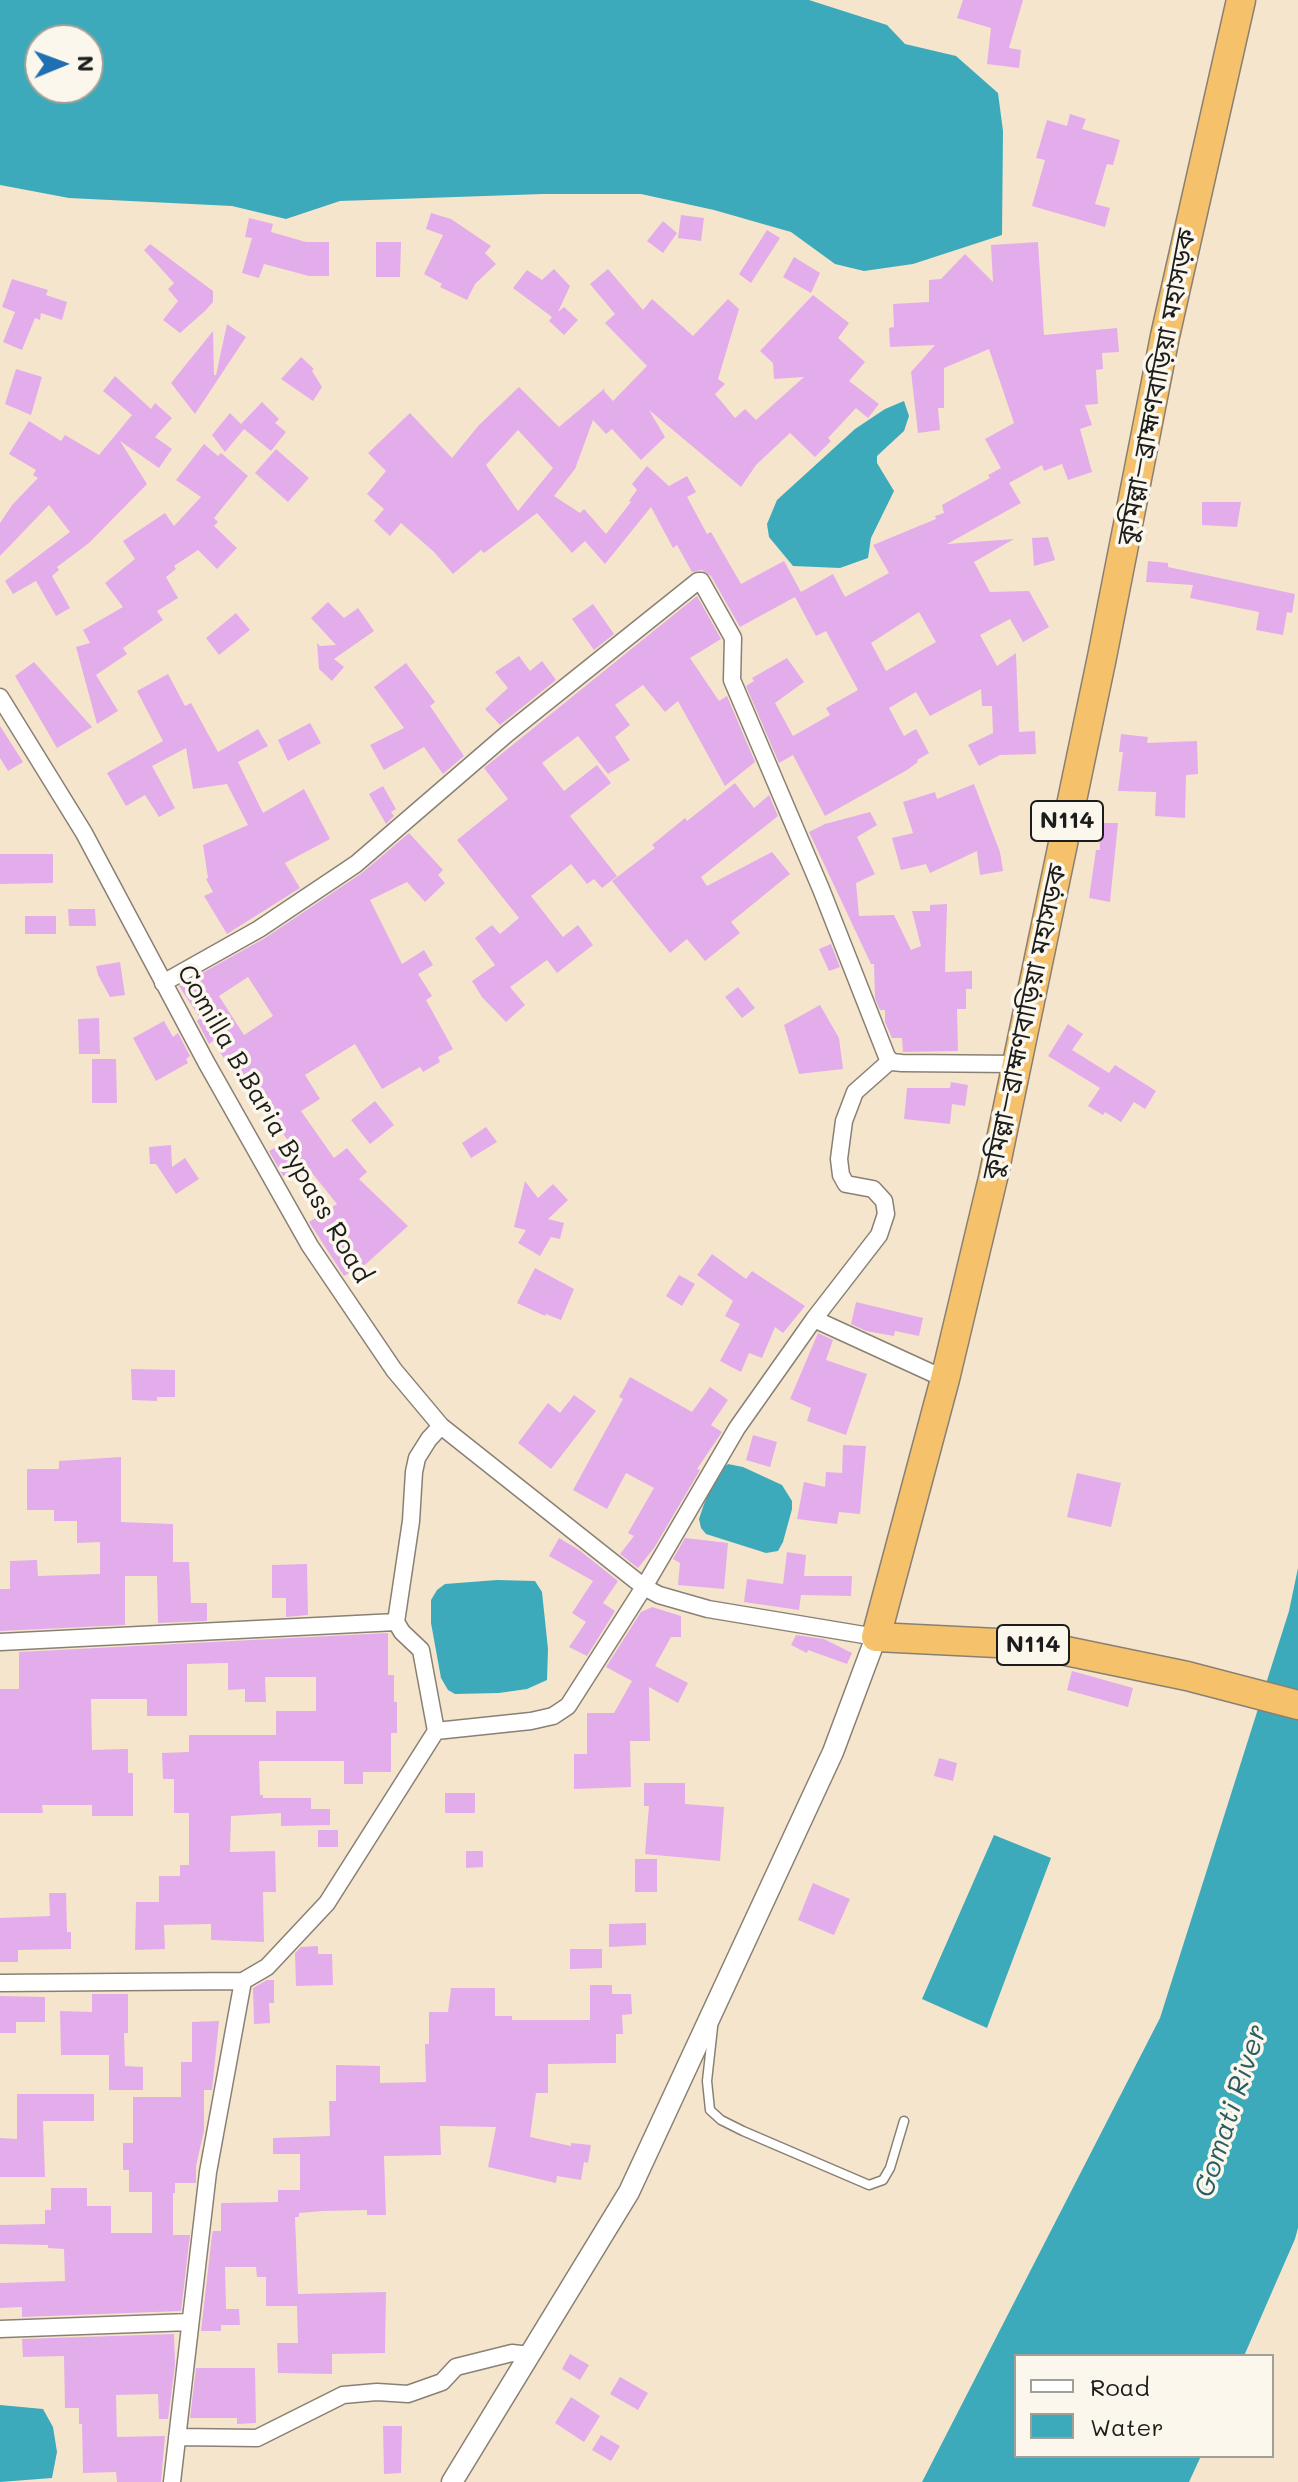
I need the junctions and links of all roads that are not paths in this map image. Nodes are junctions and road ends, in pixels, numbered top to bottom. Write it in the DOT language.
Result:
graph roads {
  1 [pos="1241,0"];
  2 [pos="0,697"];
  3 [pos="163,983"];
  4 [pos="890,1061"];
  5 [pos="1017,1064"];
  6 [pos="814,1319"];
  7 [pos="945,1379"];
  8 [pos="441,1426"];
  9 [pos="644,1587"];
  10 [pos="396,1622"];
  11 [pos="876,1637"];
  12 [pos="0,1642"];
  13 [pos="1298,1705"];
  14 [pos="436,1731"];
  15 [pos="243,1981"];
  16 [pos="0,1983"];
  17 [pos="713,2014"];
  18 [pos="904,2121"];
  19 [pos="190,2322"];
  20 [pos="0,2329"];
  21 [pos="530,2355"];
  22 [pos="177,2437"];
  23 [pos="172,2482"];
  24 [pos="452,2482"];
  1 -- 5 [label="highway, কুমিল্লা–ব্রাহ্মণবাড়িয়া মহাসড়ক / N114"];
  2 -- 3 [label="street, Comilla B.Baria Bypass Road"];
  3 -- 4 [label="street"];
  3 -- 8 [label="street, Comilla B.Baria Bypass Road"];
  4 -- 5 [label="street"];
  4 -- 6 [label="street"];
  5 -- 7 [label="highway, কুমিল্লা–ব্রাহ্মণবাড়িয়া মহাসড়ক / N114"];
  6 -- 7 [label="street"];
  6 -- 9 [label="street"];
  7 -- 11 [label="highway, কুমিল্লা–ব্রাহ্মণবাড়িয়া মহাসড়ক / N114"];
  8 -- 9 [label="street, Comilla B.Baria Bypass Road"];
  8 -- 10 [label="street"];
  9 -- 11 [label="street, Comilla B.Baria Bypass Road"];
  9 -- 14 [label="street"];
  10 -- 12 [label="street"];
  10 -- 14 [label="street"];
  11 -- 13 [label="highway, N114"];
  11 -- 17 [label="street"];
  14 -- 15 [label="street"];
  15 -- 16 [label="street"];
  15 -- 19 [label="street"];
  17 -- 18 [label="lane"];
  17 -- 21 [label="street"];
  19 -- 20 [label="street"];
  19 -- 22 [label="street"];
  21 -- 22 [label="street"];
  21 -- 24 [label="street"];
  22 -- 23 [label="street"];
}
